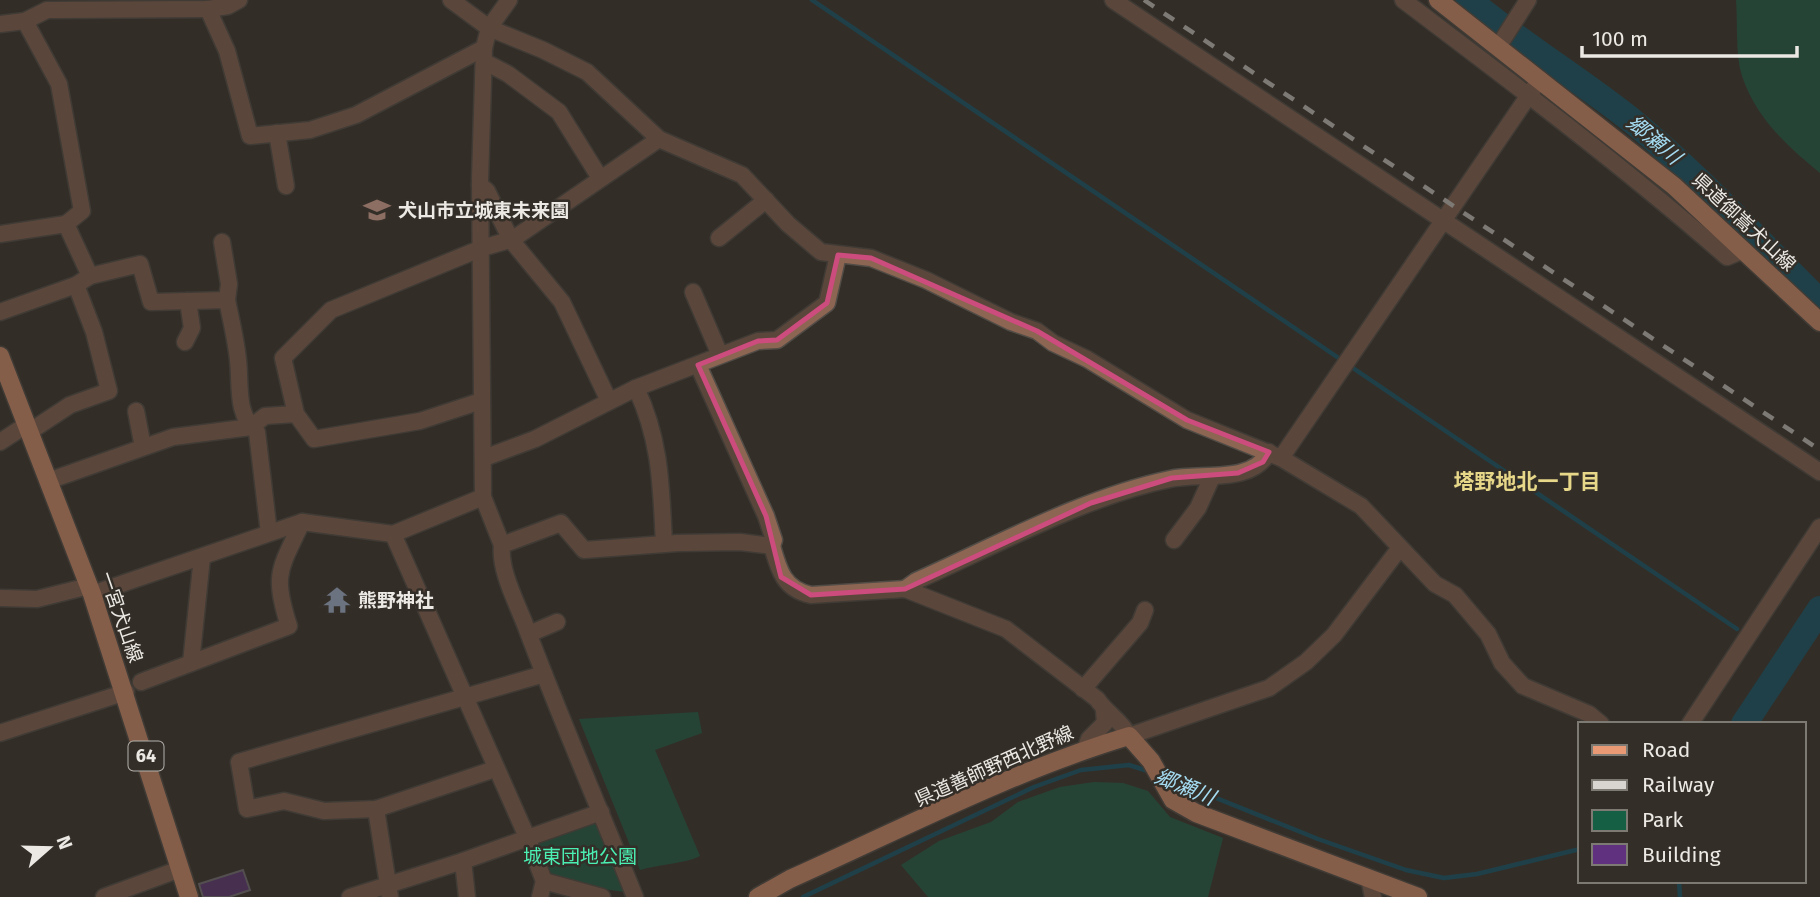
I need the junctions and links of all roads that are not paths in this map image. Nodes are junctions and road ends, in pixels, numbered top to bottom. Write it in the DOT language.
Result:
graph roads {
  1 [pos="239,0"];
  2 [pos="451,0"];
  3 [pos="509,0"];
  4 [pos="1113,0"];
  5 [pos="1403,0"];
  6 [pos="1438,0"];
  7 [pos="1528,0"];
  8 [pos="47,5"];
  9 [pos="208,9"];
  10 [pos="25,22"];
  11 [pos="0,24"];
  12 [pos="489,29"];
  13 [pos="1501,43"];
  14 [pos="484,55"];
  15 [pos="1540,79"];
  16 [pos="1530,95"];
  17 [pos="277,133"];
  18 [pos="659,139"];
  19 [pos="600,178"];
  20 [pos="480,185"];
  21 [pos="286,186"];
  22 [pos="766,200"];
  23 [pos="1445,220"];
  24 [pos="66,224"];
  25 [pos="0,234"];
  26 [pos="719,238"];
  27 [pos="511,240"];
  28 [pos="222,242"];
  29 [pos="482,248"];
  30 [pos="1744,250"];
  31 [pos="838,255"];
  32 [pos="83,280"];
  33 [pos="693,292"];
  34 [pos="227,300"];
  35 [pos="188,301"];
  36 [pos="0,312"];
  37 [pos="1820,322"];
  38 [pos="185,342"];
  39 [pos="720,355"];
  40 [pos="0,356"];
  41 [pos="698,365"];
  42 [pos="636,388"];
  43 [pos="481,401"];
  44 [pos="609,401"];
  45 [pos="136,411"];
  46 [pos="296,414"];
  47 [pos="251,427"];
  48 [pos="28,429"];
  49 [pos="0,442"];
  50 [pos="143,447"];
  51 [pos="1275,455"];
  52 [pos="484,458"];
  53 [pos="1820,472"];
  54 [pos="1212,477"];
  55 [pos="48,481"];
  56 [pos="484,497"];
  57 [pos="302,522"];
  58 [pos="1820,527"];
  59 [pos="269,533"];
  60 [pos="393,534"];
  61 [pos="1174,540"];
  62 [pos="664,544"];
  63 [pos="502,545"];
  64 [pos="772,546"];
  65 [pos="1399,549"];
  66 [pos="202,557"];
  67 [pos="905,589"];
  68 [pos="90,590"];
  69 [pos="0,598"];
  70 [pos="1145,610"];
  71 [pos="557,622"];
  72 [pos="529,634"];
  73 [pos="191,663"];
  74 [pos="544,674"];
  75 [pos="133,687"];
  76 [pos="1083,689"];
  77 [pos="465,695"];
  78 [pos="1104,710"];
  79 [pos="1599,722"];
  80 [pos="1691,722"];
  81 [pos="0,733"];
  82 [pos="1129,736"];
  83 [pos="1086,747"];
  84 [pos="495,769"];
  85 [pos="376,809"];
  86 [pos="601,812"];
  87 [pos="527,837"];
  88 [pos="463,862"];
  89 [pos="180,869"];
  90 [pos="1369,878"];
  91 [pos="542,889"];
  92 [pos="388,891"];
  93 [pos="104,897"];
  94 [pos="189,897"];
  95 [pos="351,897"];
  96 [pos="467,897"];
  97 [pos="602,897"];
  98 [pos="635,897"];
  99 [pos="758,897"];
  100 [pos="1373,897"];
  101 [pos="1418,897"];
  1 -- 9 [label="street"];
  2 -- 12 [label="street"];
  3 -- 12 [label="street"];
  4 -- 23 [label="street"];
  5 -- 16 [label="street"];
  6 -- 13 [label="main road, 県道御嵩犬山線"];
  7 -- 13 [label="street"];
  8 -- 9 [label="street"];
  8 -- 10 [label="street"];
  9 -- 17 [label="street"];
  10 -- 11 [label="street"];
  10 -- 24 [label="street"];
  12 -- 14 [label="street"];
  12 -- 18 [label="street"];
  13 -- 15 [label="main road, 県道御嵩犬山線"];
  14 -- 17 [label="street"];
  14 -- 19 [label="street"];
  14 -- 20 [label="street"];
  15 -- 16 [label="street"];
  15 -- 30 [label="main road, 県道御嵩犬山線"];
  16 -- 23 [label="street"];
  16 -- 30 [label="street"];
  17 -- 21 [label="street"];
  18 -- 19 [label="street"];
  18 -- 22 [label="street"];
  19 -- 27 [label="street"];
  20 -- 27 [label="street"];
  20 -- 29 [label="street"];
  22 -- 26 [label="street"];
  22 -- 31 [label="street"];
  23 -- 51 [label="street"];
  23 -- 53 [label="street"];
  24 -- 25 [label="street"];
  24 -- 32 [label="street"];
  27 -- 29 [label="street"];
  27 -- 44 [label="street"];
  28 -- 34 [label="street"];
  29 -- 43 [label="street"];
  29 -- 46 [label="street"];
  30 -- 37 [label="main road, 県道御嵩犬山線"];
  31 -- 39 [label="street"];
  31 -- 51 [label="street"];
  32 -- 35 [label="street"];
  32 -- 36 [label="street"];
  32 -- 48 [label="street"];
  33 -- 39 [label="street"];
  34 -- 35 [label="street"];
  34 -- 47 [label="street"];
  35 -- 38 [label="street"];
  39 -- 41 [label="street"];
  40 -- 48 [label="main road, 一宮犬山線 / 64"];
  41 -- 42 [label="street"];
  41 -- 64 [label="street"];
  42 -- 44 [label="street"];
  42 -- 62 [label="street"];
  43 -- 46 [label="street"];
  43 -- 52 [label="street"];
  44 -- 52 [label="street"];
  45 -- 50 [label="street"];
  46 -- 47 [label="street"];
  47 -- 50 [label="street"];
  47 -- 59 [label="street"];
  48 -- 49 [label="street"];
  48 -- 55 [label="main road, 一宮犬山線 / 64"];
  50 -- 55 [label="street"];
  51 -- 54 [label="street"];
  51 -- 65 [label="street"];
  52 -- 56 [label="street"];
  54 -- 61 [label="street"];
  54 -- 67 [label="street"];
  55 -- 68 [label="main road, 一宮犬山線 / 64"];
  56 -- 60 [label="street"];
  56 -- 63 [label="street"];
  57 -- 59 [label="street"];
  57 -- 60 [label="street"];
  57 -- 73 [label="street"];
  58 -- 80 [label="street"];
  59 -- 66 [label="street"];
  60 -- 77 [label="street"];
  62 -- 63 [label="street"];
  62 -- 64 [label="street"];
  63 -- 72 [label="street"];
  64 -- 67 [label="street"];
  65 -- 79 [label="street"];
  65 -- 82 [label="street"];
  66 -- 68 [label="street"];
  66 -- 73 [label="street"];
  67 -- 76 [label="street"];
  68 -- 69 [label="street"];
  68 -- 75 [label="main road, 一宮犬山線 / 64"];
  70 -- 76 [label="street"];
  71 -- 72 [label="street"];
  72 -- 74 [label="street"];
  73 -- 75 [label="street"];
  74 -- 77 [label="street"];
  74 -- 86 [label="street"];
  75 -- 81 [label="street"];
  75 -- 89 [label="main road, 一宮犬山線 / 64"];
  76 -- 78 [label="street"];
  77 -- 84 [label="street"];
  77 -- 85 [label="street"];
  78 -- 82 [label="street"];
  78 -- 83 [label="street"];
  82 -- 83 [label="main road, 県道善師野西北野線"];
  82 -- 90 [label="main road"];
  83 -- 99 [label="main road, 県道善師野西北野線"];
  84 -- 85 [label="street"];
  84 -- 87 [label="street"];
  85 -- 92 [label="street"];
  86 -- 87 [label="street"];
  86 -- 98 [label="street"];
  87 -- 88 [label="street"];
  87 -- 91 [label="street"];
  88 -- 92 [label="street"];
  88 -- 96 [label="street"];
  89 -- 93 [label="street"];
  89 -- 94 [label="main road, 一宮犬山線 / 64"];
  90 -- 100 [label="street"];
  90 -- 101 [label="main road"];
  91 -- 97 [label="street"];
  92 -- 95 [label="street"];
}
